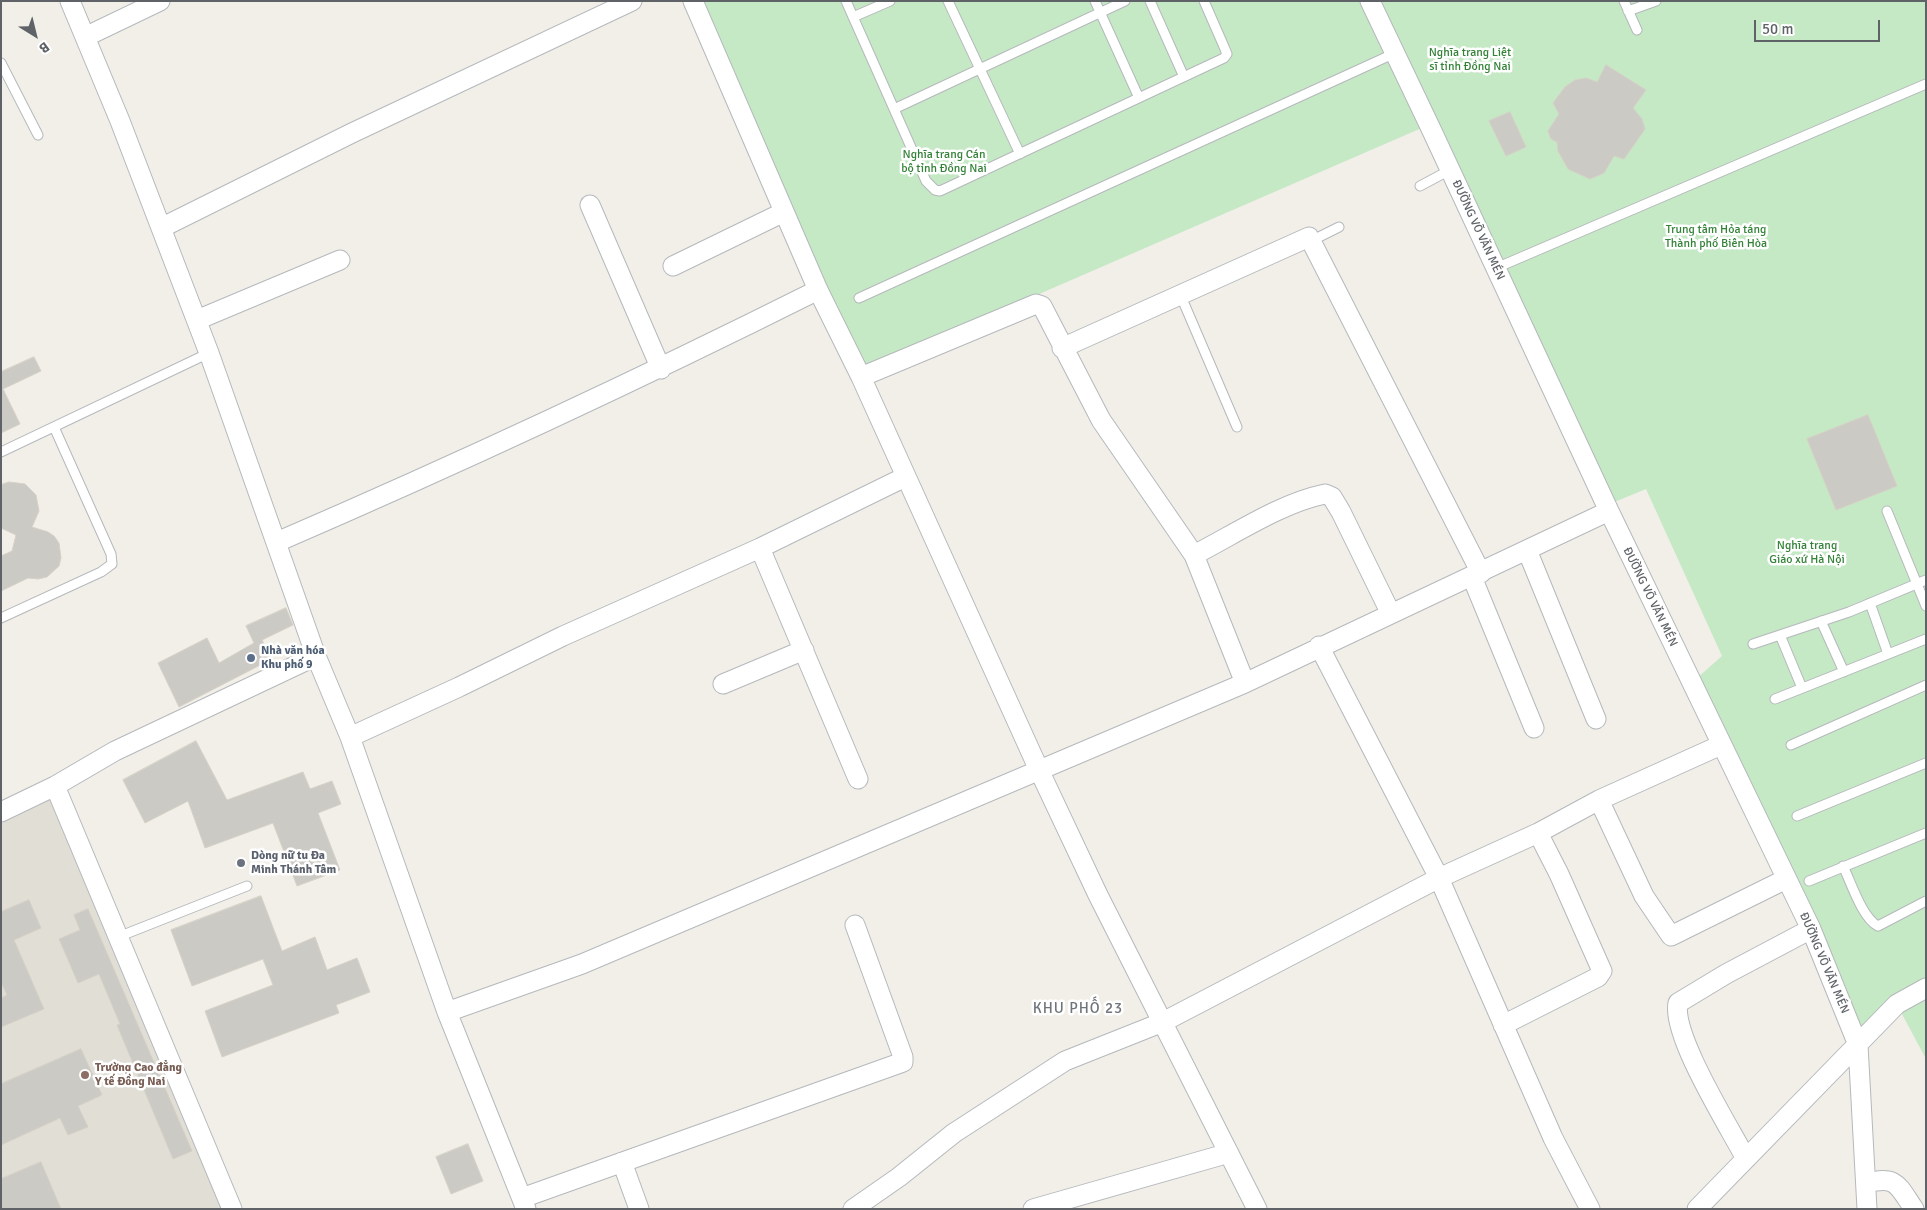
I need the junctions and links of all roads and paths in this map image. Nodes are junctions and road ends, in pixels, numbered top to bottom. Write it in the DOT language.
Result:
graph roads {
  1 [pos="70,1"];
  2 [pos="160,1"];
  3 [pos="632,1"];
  4 [pos="693,1"];
  5 [pos="846,1"];
  6 [pos="890,1"];
  7 [pos="948,1"];
  8 [pos="1095,1"];
  9 [pos="1125,1"];
  10 [pos="1150,1"];
  11 [pos="1204,1"];
  12 [pos="1370,1"];
  13 [pos="1624,1"];
  14 [pos="1656,1"];
  15 [pos="1628,11"];
  16 [pos="1100,13"];
  17 [pos="853,17"];
  18 [pos="1637,30"];
  19 [pos="85,37"];
  20 [pos="1393,54"];
  21 [pos="1,63"];
  22 [pos="980,69"];
  23 [pos="1184,77"];
  24 [pos="1926,84"];
  25 [pos="1139,98"];
  26 [pos="894,109"];
  27 [pos="38,136"];
  28 [pos="1020,154"];
  29 [pos="1450,170"];
  30 [pos="1420,186"];
  31 [pos="590,205"];
  32 [pos="784,212"];
  33 [pos="1339,227"];
  34 [pos="161,228"];
  35 [pos="1311,241"];
  36 [pos="340,260"];
  37 [pos="673,266"];
  38 [pos="1496,268"];
  39 [pos="818,290"];
  40 [pos="1180,294"];
  41 [pos="859,298"];
  42 [pos="197,320"];
  43 [pos="1062,348"];
  44 [pos="210,353"];
  45 [pos="661,369"];
  46 [pos="861,377"];
  47 [pos="54,427"];
  48 [pos="1237,427"];
  49 [pos="1,452"];
  50 [pos="905,477"];
  51 [pos="1609,511"];
  52 [pos="1887,511"];
  53 [pos="277,542"];
  54 [pos="760,548"];
  55 [pos="1527,550"];
  56 [pos="1194,555"];
  57 [pos="1476,575"];
  58 [pos="1921,582"];
  59 [pos="1870,603"];
  60 [pos="1926,606"];
  61 [pos="1391,614"];
  62 [pos="1,618"];
  63 [pos="1822,621"];
  64 [pos="1780,635"];
  65 [pos="1926,639"];
  66 [pos="1753,644"];
  67 [pos="1319,646"];
  68 [pos="804,650"];
  69 [pos="1888,654"];
  70 [pos="316,656"];
  71 [pos="1844,672"];
  72 [pos="1245,683"];
  73 [pos="723,684"];
  74 [pos="1926,686"];
  75 [pos="1802,688"];
  76 [pos="1775,699"];
  77 [pos="1596,719"];
  78 [pos="1534,728"];
  79 [pos="350,737"];
  80 [pos="1721,745"];
  81 [pos="1791,745"];
  82 [pos="1926,762"];
  83 [pos="1039,770"];
  84 [pos="858,779"];
  85 [pos="55,786"];
  86 [pos="1600,800"];
  87 [pos="1,812"];
  88 [pos="1797,816"];
  89 [pos="1926,832"];
  90 [pos="1538,833"];
  91 [pos="1843,866"];
  92 [pos="1439,878"];
  93 [pos="1786,879"];
  94 [pos="1809,881"];
  95 [pos="247,886"];
  96 [pos="1926,901"];
  97 [pos="855,925"];
  98 [pos="1811,929"];
  99 [pos="118,937"];
  100 [pos="1926,988"];
  101 [pos="447,1012"];
  102 [pos="1163,1022"];
  103 [pos="1504,1025"];
  104 [pos="1858,1045"];
  105 [pos="1229,1153"];
  106 [pos="1746,1159"];
  107 [pos="622,1162"];
  108 [pos="1867,1183"];
  109 [pos="524,1203"];
  110 [pos="232,1209"];
  111 [pos="639,1209"];
  112 [pos="853,1209"];
  113 [pos="1033,1209"];
  114 [pos="1257,1209"];
  115 [pos="1590,1209"];
  116 [pos="1697,1209"];
  117 [pos="1867,1209"];
  118 [pos="1914,1209"];
  1 -- 19 [label="street"];
  2 -- 19 [label="street"];
  3 -- 34 [label="street"];
  4 -- 32 [label="street"];
  5 -- 17 [label="lane"];
  6 -- 17 [label="lane"];
  7 -- 22 [label="lane"];
  8 -- 16 [label="lane"];
  9 -- 16 [label="lane"];
  10 -- 23 [label="lane"];
  11 -- 23 [label="lane"];
  12 -- 20 [label="street, ĐƯỜNG VÕ VĂN MÉN"];
  13 -- 15 [label="lane"];
  14 -- 15 [label="lane"];
  15 -- 18 [label="lane"];
  16 -- 22 [label="lane"];
  16 -- 25 [label="lane"];
  17 -- 26 [label="lane"];
  19 -- 34 [label="street"];
  20 -- 29 [label="street, ĐƯỜNG VÕ VĂN MÉN"];
  20 -- 41 [label="lane"];
  21 -- 27 [label="lane"];
  22 -- 26 [label="lane"];
  22 -- 28 [label="lane"];
  23 -- 25 [label="lane"];
  24 -- 38 [label="lane"];
  25 -- 28 [label="lane"];
  26 -- 28 [label="lane"];
  29 -- 30 [label="lane"];
  29 -- 38 [label="street, ĐƯỜNG VÕ VĂN MÉN"];
  31 -- 45 [label="street"];
  32 -- 37 [label="street"];
  32 -- 39 [label="street"];
  33 -- 35 [label="lane"];
  34 -- 42 [label="street"];
  35 -- 40 [label="street"];
  35 -- 57 [label="street"];
  36 -- 42 [label="street"];
  38 -- 51 [label="street, ĐƯỜNG VÕ VĂN MÉN"];
  39 -- 45 [label="street"];
  39 -- 46 [label="street"];
  40 -- 43 [label="street"];
  40 -- 48 [label="lane"];
  42 -- 44 [label="street"];
  43 -- 46 [label="street"];
  43 -- 56 [label="street"];
  44 -- 47 [label="lane"];
  44 -- 53 [label="street"];
  45 -- 53 [label="street"];
  46 -- 50 [label="street"];
  47 -- 49 [label="lane"];
  47 -- 62 [label="lane"];
  50 -- 54 [label="street"];
  50 -- 83 [label="street"];
  51 -- 55 [label="street"];
  51 -- 80 [label="street, ĐƯỜNG VÕ VĂN MÉN"];
  52 -- 58 [label="lane"];
  53 -- 70 [label="street"];
  54 -- 68 [label="street"];
  54 -- 79 [label="street"];
  55 -- 57 [label="street"];
  55 -- 77 [label="street"];
  56 -- 61 [label="street"];
  56 -- 72 [label="street"];
  57 -- 61 [label="street"];
  57 -- 78 [label="street"];
  58 -- 59 [label="lane"];
  58 -- 60 [label="lane"];
  59 -- 63 [label="lane"];
  59 -- 69 [label="lane"];
  61 -- 67 [label="street"];
  63 -- 64 [label="lane"];
  63 -- 71 [label="lane"];
  64 -- 66 [label="lane"];
  64 -- 75 [label="lane"];
  65 -- 69 [label="lane"];
  67 -- 72 [label="street"];
  67 -- 92 [label="street"];
  68 -- 73 [label="street"];
  68 -- 84 [label="street"];
  69 -- 71 [label="lane"];
  70 -- 79 [label="street"];
  70 -- 85 [label="street"];
  71 -- 75 [label="lane"];
  72 -- 83 [label="street"];
  74 -- 81 [label="lane"];
  75 -- 76 [label="lane"];
  79 -- 101 [label="street"];
  80 -- 86 [label="street"];
  80 -- 93 [label="street, ĐƯỜNG VÕ VĂN MÉN"];
  82 -- 88 [label="lane"];
  83 -- 101 [label="street"];
  83 -- 102 [label="street"];
  85 -- 87 [label="street"];
  85 -- 99 [label="street"];
  86 -- 90 [label="street"];
  86 -- 93 [label="street"];
  89 -- 91 [label="lane"];
  90 -- 92 [label="street"];
  90 -- 103 [label="street"];
  91 -- 94 [label="lane"];
  91 -- 96 [label="lane"];
  92 -- 102 [label="street"];
  92 -- 103 [label="street"];
  93 -- 98 [label="street, ĐƯỜNG VÕ VĂN MÉN"];
  95 -- 99 [label="lane"];
  97 -- 107 [label="street"];
  98 -- 104 [label="street, ĐƯỜNG VÕ VĂN MÉN"];
  98 -- 106 [label="street"];
  99 -- 110 [label="street"];
  100 -- 104 [label="street"];
  101 -- 109 [label="street"];
  102 -- 105 [label="street"];
  102 -- 112 [label="street"];
  103 -- 115 [label="street"];
  104 -- 106 [label="street"];
  104 -- 108 [label="street, ĐƯỜNG VÕ VĂN MÉN"];
  105 -- 113 [label="street"];
  105 -- 114 [label="street"];
  106 -- 116 [label="street"];
  107 -- 109 [label="street"];
  107 -- 111 [label="street"];
  108 -- 117 [label="street, ĐƯỜNG VÕ VĂN MÉN"];
  108 -- 118 [label="street"];
}
